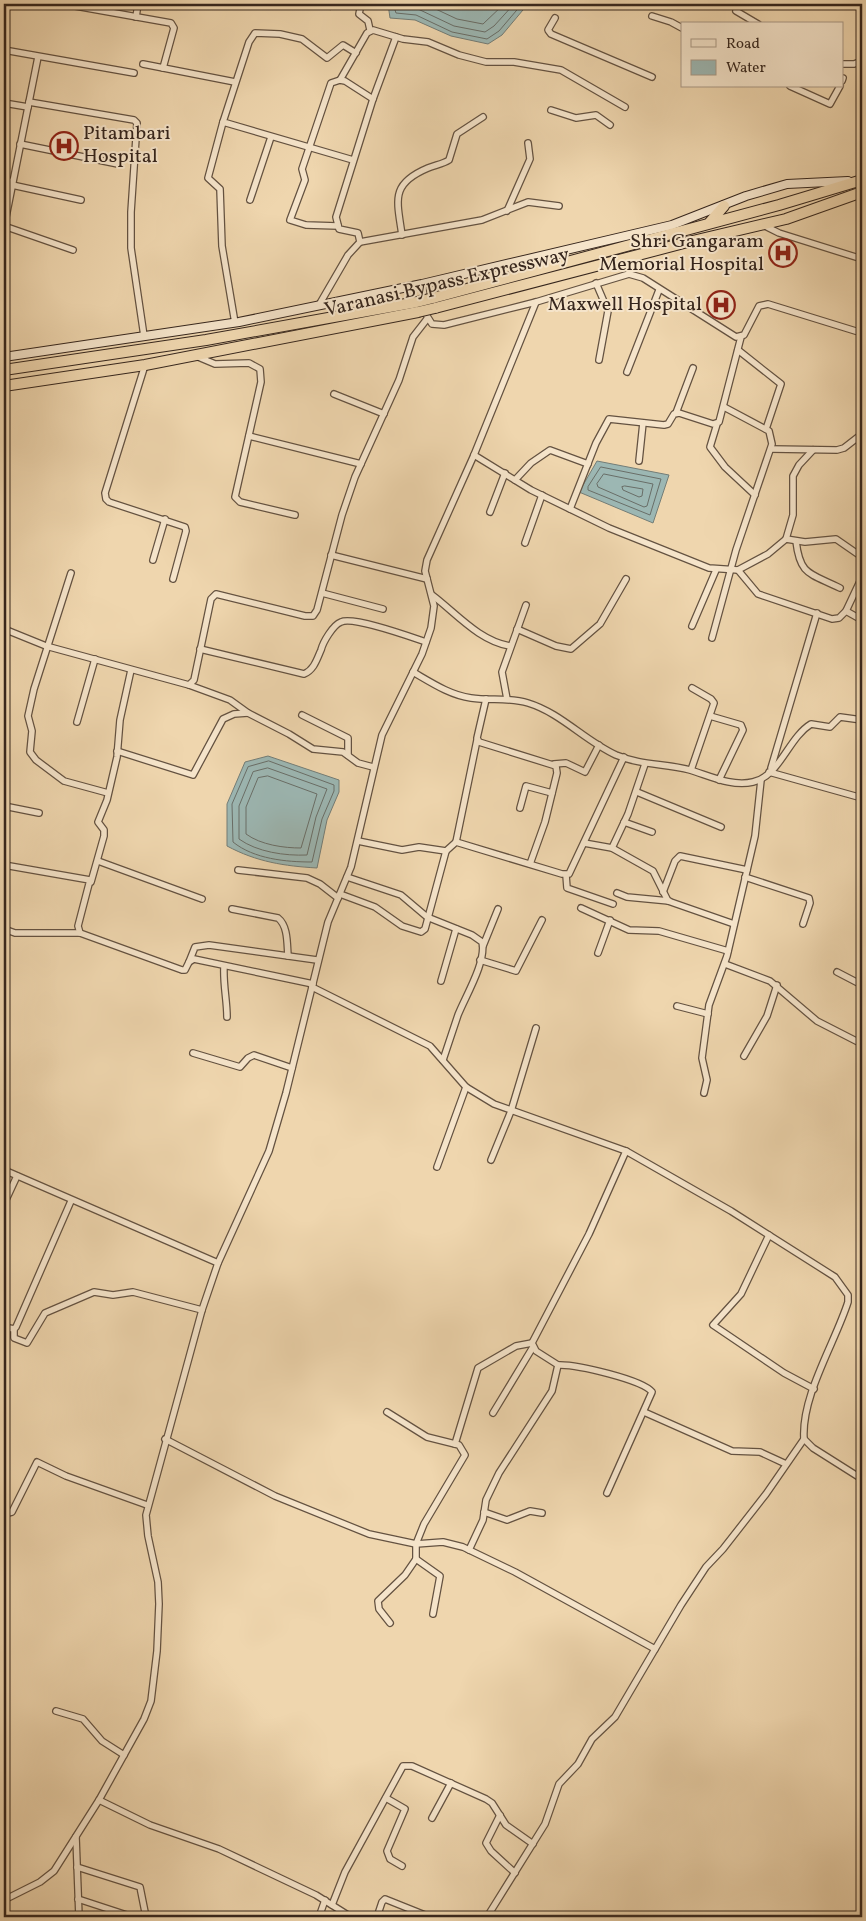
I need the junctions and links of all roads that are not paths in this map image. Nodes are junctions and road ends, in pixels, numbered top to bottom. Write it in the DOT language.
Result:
graph roads {
  1 [pos="64,4"];
  2 [pos="138,4"];
  3 [pos="361,4"];
  4 [pos="736,11"];
  5 [pos="652,16"];
  6 [pos="136,17"];
  7 [pos="555,18"];
  8 [pos="755,22"];
  9 [pos="681,28"];
  10 [pos="370,30"];
  11 [pos="396,37"];
  12 [pos="4,50"];
  13 [pos="356,53"];
  14 [pos="38,57"];
  15 [pos="862,61"];
  16 [pos="143,64"];
  17 [pos="844,64"];
  18 [pos="164,68"];
  19 [pos="134,73"];
  20 [pos="652,77"];
  21 [pos="340,80"];
  22 [pos="235,82"];
  23 [pos="794,88"];
  24 [pos="839,88"];
  25 [pos="373,99"];
  26 [pos="4,103"];
  27 [pos="28,104"];
  28 [pos="625,107"];
  29 [pos="551,110"];
  30 [pos="483,117"];
  31 [pos="223,122"];
  32 [pos="610,125"];
  33 [pos="271,137"];
  34 [pos="528,143"];
  35 [pos="20,144"];
  36 [pos="310,148"];
  37 [pos="353,160"];
  38 [pos="118,164"];
  39 [pos="4,175"];
  40 [pos="859,180"];
  41 [pos="12,185"];
  42 [pos="862,192"];
  43 [pos="81,200"];
  44 [pos="250,200"];
  45 [pos="559,206"];
  46 [pos="724,206"];
  47 [pos="507,211"];
  48 [pos="710,222"];
  49 [pos="761,224"];
  50 [pos="4,226"];
  51 [pos="338,226"];
  52 [pos="402,235"];
  53 [pos="360,242"];
  54 [pos="73,250"];
  55 [pos="862,259"];
  56 [pos="596,283"];
  57 [pos="422,284"];
  58 [pos="659,290"];
  59 [pos="536,302"];
  60 [pos="434,303"];
  61 [pos="319,305"];
  62 [pos="418,307"];
  63 [pos="427,319"];
  64 [pos="235,322"];
  65 [pos="862,333"];
  66 [pos="144,336"];
  67 [pos="741,338"];
  68 [pos="738,350"];
  69 [pos="195,355"];
  70 [pos="4,357"];
  71 [pos="599,360"];
  72 [pos="145,365"];
  73 [pos="693,368"];
  74 [pos="4,370"];
  75 [pos="627,372"];
  76 [pos="4,386"];
  77 [pos="334,394"];
  78 [pos="724,407"];
  79 [pos="676,412"];
  80 [pos="384,414"];
  81 [pos="643,423"];
  82 [pos="717,424"];
  83 [pos="766,429"];
  84 [pos="862,434"];
  85 [pos="249,436"];
  86 [pos="770,449"];
  87 [pos="813,450"];
  88 [pos="474,456"];
  89 [pos="638,461"];
  90 [pos="361,464"];
  91 [pos="588,464"];
  92 [pos="505,473"];
  93 [pos="515,480"];
  94 [pos="755,495"];
  95 [pos="542,496"];
  96 [pos="570,509"];
  97 [pos="490,512"];
  98 [pos="295,516"];
  99 [pos="165,519"];
  100 [pos="786,539"];
  101 [pos="796,541"];
  102 [pos="525,543"];
  103 [pos="331,555"];
  104 [pos="862,557"];
  105 [pos="153,560"];
  106 [pos="736,569"];
  107 [pos="716,570"];
  108 [pos="71,573"];
  109 [pos="862,577"];
  110 [pos="173,579"];
  111 [pos="626,579"];
  112 [pos="427,580"];
  113 [pos="840,588"];
  114 [pos="322,593"];
  115 [pos="432,595"];
  116 [pos="526,606"];
  117 [pos="383,609"];
  118 [pos="846,611"];
  119 [pos="817,613"];
  120 [pos="862,620"];
  121 [pos="692,626"];
  122 [pos="4,630"];
  123 [pos="517,630"];
  124 [pos="712,638"];
  125 [pos="426,642"];
  126 [pos="46,646"];
  127 [pos="510,646"];
  128 [pos="200,649"];
  129 [pos="95,659"];
  130 [pos="131,670"];
  131 [pos="413,672"];
  132 [pos="189,685"];
  133 [pos="692,688"];
  134 [pos="486,699"];
  135 [pos="507,699"];
  136 [pos="248,713"];
  137 [pos="302,715"];
  138 [pos="710,716"];
  139 [pos="862,720"];
  140 [pos="78,722"];
  141 [pos="477,740"];
  142 [pos="599,746"];
  143 [pos="117,752"];
  144 [pos="348,755"];
  145 [pos="624,758"];
  146 [pos="554,764"];
  147 [pos="645,764"];
  148 [pos="373,768"];
  149 [pos="690,770"];
  150 [pos="770,771"];
  151 [pos="719,780"];
  152 [pos="761,780"];
  153 [pos="552,792"];
  154 [pos="637,792"];
  155 [pos="108,793"];
  156 [pos="862,798"];
  157 [pos="4,806"];
  158 [pos="520,808"];
  159 [pos="39,812"];
  160 [pos="624,822"];
  161 [pos="721,827"];
  162 [pos="652,832"];
  163 [pos="358,841"];
  164 [pos="456,842"];
  165 [pos="584,843"];
  166 [pos="612,848"];
  167 [pos="446,851"];
  168 [pos="98,861"];
  169 [pos="530,864"];
  170 [pos="4,865"];
  171 [pos="238,870"];
  172 [pos="747,870"];
  173 [pos="566,875"];
  174 [pos="347,877"];
  175 [pos="745,877"];
  176 [pos="91,882"];
  177 [pos="663,892"];
  178 [pos="617,893"];
  179 [pos="339,896"];
  180 [pos="202,899"];
  181 [pos="670,902"];
  182 [pos="613,904"];
  183 [pos="232,908"];
  184 [pos="581,908"];
  185 [pos="498,909"];
  186 [pos="427,917"];
  187 [pos="542,920"];
  188 [pos="610,920"];
  189 [pos="734,924"];
  190 [pos="803,924"];
  191 [pos="4,929"];
  192 [pos="456,929"];
  193 [pos="80,933"];
  194 [pos="483,946"];
  195 [pos="728,951"];
  196 [pos="598,953"];
  197 [pos="288,956"];
  198 [pos="317,960"];
  199 [pos="480,960"];
  200 [pos="189,962"];
  201 [pos="725,964"];
  202 [pos="224,967"];
  203 [pos="838,972"];
  204 [pos="441,981"];
  205 [pos="777,985"];
  206 [pos="862,985"];
  207 [pos="312,986"];
  208 [pos="677,1006"];
  209 [pos="708,1014"];
  210 [pos="227,1017"];
  211 [pos="536,1028"];
  212 [pos="862,1044"];
  213 [pos="193,1052"];
  214 [pos="744,1056"];
  215 [pos="443,1060"];
  216 [pos="292,1068"];
  217 [pos="466,1086"];
  218 [pos="704,1093"];
  219 [pos="511,1110"];
  220 [pos="626,1151"];
  221 [pos="490,1160"];
  222 [pos="437,1167"];
  223 [pos="4,1170"];
  224 [pos="17,1176"];
  225 [pos="71,1201"];
  226 [pos="4,1204"];
  227 [pos="769,1235"];
  228 [pos="218,1263"];
  229 [pos="202,1310"];
  230 [pos="4,1327"];
  231 [pos="14,1329"];
  232 [pos="532,1345"];
  233 [pos="558,1365"];
  234 [pos="814,1389"];
  235 [pos="387,1412"];
  236 [pos="644,1412"];
  237 [pos="493,1413"];
  238 [pos="165,1439"];
  239 [pos="804,1439"];
  240 [pos="455,1444"];
  241 [pos="786,1464"];
  242 [pos="862,1479"];
  243 [pos="607,1493"];
  244 [pos="148,1505"];
  245 [pos="484,1512"];
  246 [pos="542,1513"];
  247 [pos="4,1514"];
  248 [pos="416,1544"];
  249 [pos="469,1550"];
  250 [pos="416,1559"];
  251 [pos="433,1614"];
  252 [pos="390,1623"];
  253 [pos="655,1649"];
  254 [pos="56,1711"];
  255 [pos="124,1755"];
  256 [pos="451,1783"];
  257 [pos="386,1798"];
  258 [pos="99,1800"];
  259 [pos="500,1815"];
  260 [pos="432,1818"];
  261 [pos="76,1836"];
  262 [pos="533,1844"];
  263 [pos="402,1866"];
  264 [pos="77,1867"];
  265 [pos="515,1873"];
  266 [pos="6,1898"];
  267 [pos="78,1899"];
  268 [pos="325,1900"];
  269 [pos="332,1904"];
  270 [pos="79,1917"];
  271 [pos="133,1917"];
  272 [pos="146,1917"];
  273 [pos="318,1917"];
  274 [pos="351,1917"];
  275 [pos="377,1917"];
  276 [pos="430,1917"];
  277 [pos="487,1917"];
  1 -- 6 [label="street"];
  2 -- 6 [label="street"];
  3 -- 10 [label="street"];
  4 -- 8 [label="street"];
  5 -- 9 [label="street"];
  6 -- 18 [label="street"];
  7 -- 20 [label="street"];
  10 -- 11 [label="street"];
  10 -- 13 [label="street"];
  11 -- 25 [label="street"];
  11 -- 28 [label="street"];
  12 -- 14 [label="street"];
  13 -- 21 [label="street"];
  13 -- 22 [label="street"];
  14 -- 19 [label="street"];
  14 -- 27 [label="street"];
  15 -- 17 [label="street"];
  16 -- 18 [label="street"];
  18 -- 22 [label="street"];
  21 -- 25 [label="street"];
  21 -- 36 [label="street"];
  22 -- 31 [label="street"];
  23 -- 24 [label="street"];
  25 -- 37 [label="street"];
  26 -- 27 [label="street"];
  27 -- 35 [label="street"];
  27 -- 66 [label="street"];
  29 -- 32 [label="street"];
  30 -- 52 [label="street"];
  31 -- 33 [label="street"];
  31 -- 64 [label="street"];
  33 -- 36 [label="street"];
  33 -- 44 [label="street"];
  34 -- 47 [label="street"];
  35 -- 38 [label="street"];
  35 -- 41 [label="street"];
  36 -- 37 [label="street"];
  36 -- 51 [label="street"];
  37 -- 51 [label="street"];
  39 -- 41 [label="street"];
  40 -- 46 [label="street"];
  40 -- 48 [label="highway, Varanasi Bypass Expressway"];
  41 -- 43 [label="street"];
  41 -- 50 [label="street"];
  42 -- 49 [label="highway, Varanasi Bypass Expressway"];
  45 -- 47 [label="street"];
  46 -- 48 [label="highway"];
  46 -- 57 [label="street"];
  47 -- 52 [label="street"];
  48 -- 60 [label="highway, Varanasi Bypass Expressway"];
  49 -- 55 [label="street"];
  49 -- 60 [label="highway, Varanasi Bypass Expressway"];
  50 -- 54 [label="street"];
  51 -- 53 [label="street"];
  52 -- 53 [label="street"];
  53 -- 61 [label="street"];
  56 -- 58 [label="street"];
  56 -- 59 [label="street"];
  56 -- 71 [label="street"];
  57 -- 61 [label="street"];
  57 -- 63 [label="street"];
  58 -- 67 [label="street"];
  58 -- 75 [label="street"];
  59 -- 63 [label="street"];
  59 -- 88 [label="street"];
  60 -- 62 [label="highway, Varanasi Bypass Expressway, bridge"];
  61 -- 64 [label="street"];
  62 -- 69 [label="highway, Varanasi Bypass Expressway"];
  62 -- 74 [label="highway, Varanasi Bypass Expressway"];
  63 -- 80 [label="street"];
  64 -- 66 [label="street"];
  65 -- 67 [label="street"];
  66 -- 70 [label="street"];
  67 -- 68 [label="street"];
  68 -- 78 [label="street"];
  68 -- 83 [label="street"];
  69 -- 72 [label="highway, Varanasi Bypass Expressway"];
  69 -- 85 [label="street"];
  72 -- 76 [label="highway, Varanasi Bypass Expressway"];
  72 -- 99 [label="street"];
  73 -- 79 [label="street"];
  77 -- 80 [label="street"];
  78 -- 82 [label="street"];
  78 -- 83 [label="street"];
  79 -- 81 [label="street"];
  79 -- 82 [label="street"];
  80 -- 90 [label="street"];
  81 -- 89 [label="street"];
  81 -- 91 [label="street"];
  82 -- 94 [label="street"];
  83 -- 86 [label="street"];
  84 -- 87 [label="street"];
  85 -- 90 [label="street"];
  85 -- 98 [label="street"];
  86 -- 87 [label="street"];
  86 -- 94 [label="street"];
  87 -- 100 [label="street"];
  88 -- 92 [label="street"];
  88 -- 112 [label="street"];
  90 -- 103 [label="street"];
  91 -- 93 [label="street"];
  91 -- 96 [label="street"];
  92 -- 93 [label="street"];
  92 -- 97 [label="street"];
  93 -- 95 [label="street"];
  94 -- 106 [label="street"];
  95 -- 96 [label="street"];
  95 -- 102 [label="street"];
  96 -- 107 [label="street"];
  99 -- 105 [label="street"];
  99 -- 110 [label="street"];
  100 -- 101 [label="street"];
  100 -- 106 [label="street"];
  101 -- 104 [label="street"];
  101 -- 113 [label="street"];
  103 -- 112 [label="street"];
  103 -- 114 [label="street"];
  106 -- 107 [label="street"];
  106 -- 119 [label="street"];
  106 -- 124 [label="street"];
  107 -- 121 [label="street"];
  108 -- 126 [label="street"];
  109 -- 118 [label="street"];
  111 -- 123 [label="street"];
  112 -- 115 [label="street"];
  114 -- 117 [label="street"];
  114 -- 128 [label="street"];
  115 -- 125 [label="street"];
  115 -- 127 [label="street"];
  116 -- 123 [label="street"];
  118 -- 119 [label="street"];
  118 -- 120 [label="street"];
  119 -- 150 [label="street"];
  122 -- 126 [label="street"];
  123 -- 127 [label="street"];
  125 -- 128 [label="street"];
  125 -- 131 [label="street"];
  126 -- 129 [label="street"];
  126 -- 155 [label="street"];
  127 -- 135 [label="street"];
  128 -- 132 [label="street"];
  129 -- 130 [label="street"];
  129 -- 140 [label="street"];
  130 -- 132 [label="street"];
  130 -- 143 [label="street"];
  131 -- 134 [label="street"];
  131 -- 148 [label="street"];
  132 -- 136 [label="street"];
  133 -- 138 [label="street"];
  134 -- 135 [label="street"];
  134 -- 141 [label="street"];
  135 -- 142 [label="street"];
  136 -- 143 [label="street"];
  136 -- 144 [label="street"];
  137 -- 144 [label="street"];
  138 -- 149 [label="street"];
  138 -- 151 [label="street"];
  139 -- 150 [label="street"];
  141 -- 146 [label="street"];
  141 -- 164 [label="street"];
  142 -- 145 [label="street"];
  142 -- 146 [label="street"];
  143 -- 155 [label="street"];
  144 -- 148 [label="street"];
  145 -- 147 [label="street"];
  145 -- 165 [label="street"];
  146 -- 153 [label="street"];
  147 -- 149 [label="street"];
  147 -- 154 [label="street"];
  148 -- 163 [label="street"];
  149 -- 151 [label="street"];
  150 -- 152 [label="street"];
  150 -- 156 [label="street"];
  151 -- 152 [label="street"];
  152 -- 172 [label="street"];
  153 -- 158 [label="street"];
  153 -- 169 [label="street"];
  154 -- 160 [label="street"];
  154 -- 161 [label="street"];
  155 -- 168 [label="street"];
  157 -- 159 [label="street"];
  160 -- 162 [label="street"];
  160 -- 166 [label="street"];
  163 -- 167 [label="street"];
  163 -- 174 [label="street"];
  164 -- 167 [label="street"];
  164 -- 169 [label="street"];
  165 -- 166 [label="street"];
  165 -- 173 [label="street"];
  166 -- 177 [label="street"];
  167 -- 186 [label="street"];
  168 -- 176 [label="street"];
  168 -- 180 [label="street"];
  169 -- 173 [label="street"];
  170 -- 176 [label="street"];
  171 -- 179 [label="street"];
  172 -- 175 [label="street"];
  172 -- 177 [label="street"];
  173 -- 182 [label="street"];
  174 -- 179 [label="street"];
  174 -- 186 [label="street"];
  175 -- 189 [label="street"];
  175 -- 190 [label="street"];
  176 -- 193 [label="street"];
  177 -- 181 [label="street"];
  178 -- 181 [label="street"];
  179 -- 186 [label="street"];
  179 -- 198 [label="street"];
  181 -- 189 [label="street"];
  183 -- 197 [label="street"];
  184 -- 188 [label="street"];
  185 -- 194 [label="street"];
  186 -- 192 [label="street"];
  187 -- 199 [label="street"];
  188 -- 195 [label="street"];
  188 -- 196 [label="street"];
  189 -- 195 [label="street"];
  191 -- 193 [label="street"];
  192 -- 194 [label="street"];
  192 -- 204 [label="street"];
  193 -- 200 [label="street"];
  194 -- 199 [label="street"];
  195 -- 201 [label="street"];
  197 -- 198 [label="street"];
  197 -- 200 [label="street"];
  198 -- 207 [label="street"];
  199 -- 215 [label="street"];
  200 -- 202 [label="street"];
  201 -- 205 [label="street"];
  201 -- 209 [label="street"];
  202 -- 207 [label="street"];
  202 -- 210 [label="street"];
  203 -- 206 [label="street"];
  205 -- 212 [label="street"];
  205 -- 214 [label="street"];
  207 -- 215 [label="street"];
  207 -- 216 [label="street"];
  208 -- 209 [label="street"];
  209 -- 218 [label="street"];
  211 -- 219 [label="street"];
  213 -- 216 [label="street"];
  215 -- 217 [label="street"];
  216 -- 228 [label="street"];
  217 -- 219 [label="street"];
  217 -- 222 [label="street"];
  219 -- 220 [label="street"];
  219 -- 221 [label="street"];
  220 -- 227 [label="street"];
  220 -- 232 [label="street"];
  223 -- 224 [label="street"];
  224 -- 225 [label="street"];
  224 -- 226 [label="street"];
  225 -- 228 [label="street"];
  225 -- 231 [label="street"];
  227 -- 234 [label="street"];
  227 -- 234 [label="street"];
  228 -- 229 [label="street"];
  229 -- 231 [label="street"];
  229 -- 238 [label="street"];
  230 -- 231 [label="street"];
  232 -- 233 [label="street"];
  232 -- 237 [label="street"];
  232 -- 240 [label="street"];
  233 -- 236 [label="street"];
  233 -- 245 [label="street"];
  234 -- 239 [label="street"];
  235 -- 240 [label="street"];
  236 -- 241 [label="street"];
  236 -- 243 [label="street"];
  238 -- 244 [label="street"];
  238 -- 248 [label="street"];
  239 -- 241 [label="street"];
  239 -- 242 [label="street"];
  240 -- 248 [label="street"];
  241 -- 253 [label="street"];
  244 -- 247 [label="street"];
  244 -- 255 [label="street"];
  245 -- 246 [label="street"];
  245 -- 249 [label="street"];
  248 -- 249 [label="street"];
  248 -- 250 [label="street"];
  249 -- 253 [label="street"];
  250 -- 251 [label="street"];
  250 -- 252 [label="street"];
  253 -- 262 [label="street"];
  254 -- 255 [label="street"];
  255 -- 258 [label="street"];
  256 -- 257 [label="street"];
  256 -- 259 [label="street"];
  256 -- 260 [label="street"];
  257 -- 263 [label="street"];
  257 -- 269 [label="street"];
  258 -- 261 [label="street"];
  258 -- 268 [label="street"];
  259 -- 262 [label="street"];
  259 -- 265 [label="street"];
  261 -- 264 [label="street"];
  261 -- 266 [label="street"];
  262 -- 265 [label="street"];
  264 -- 267 [label="street"];
  264 -- 272 [label="street"];
  265 -- 277 [label="street"];
  267 -- 270 [label="street"];
  267 -- 271 [label="street"];
  268 -- 269 [label="street"];
  268 -- 273 [label="street"];
  269 -- 274 [label="street"];
  275 -- 276 [label="street"];
}
